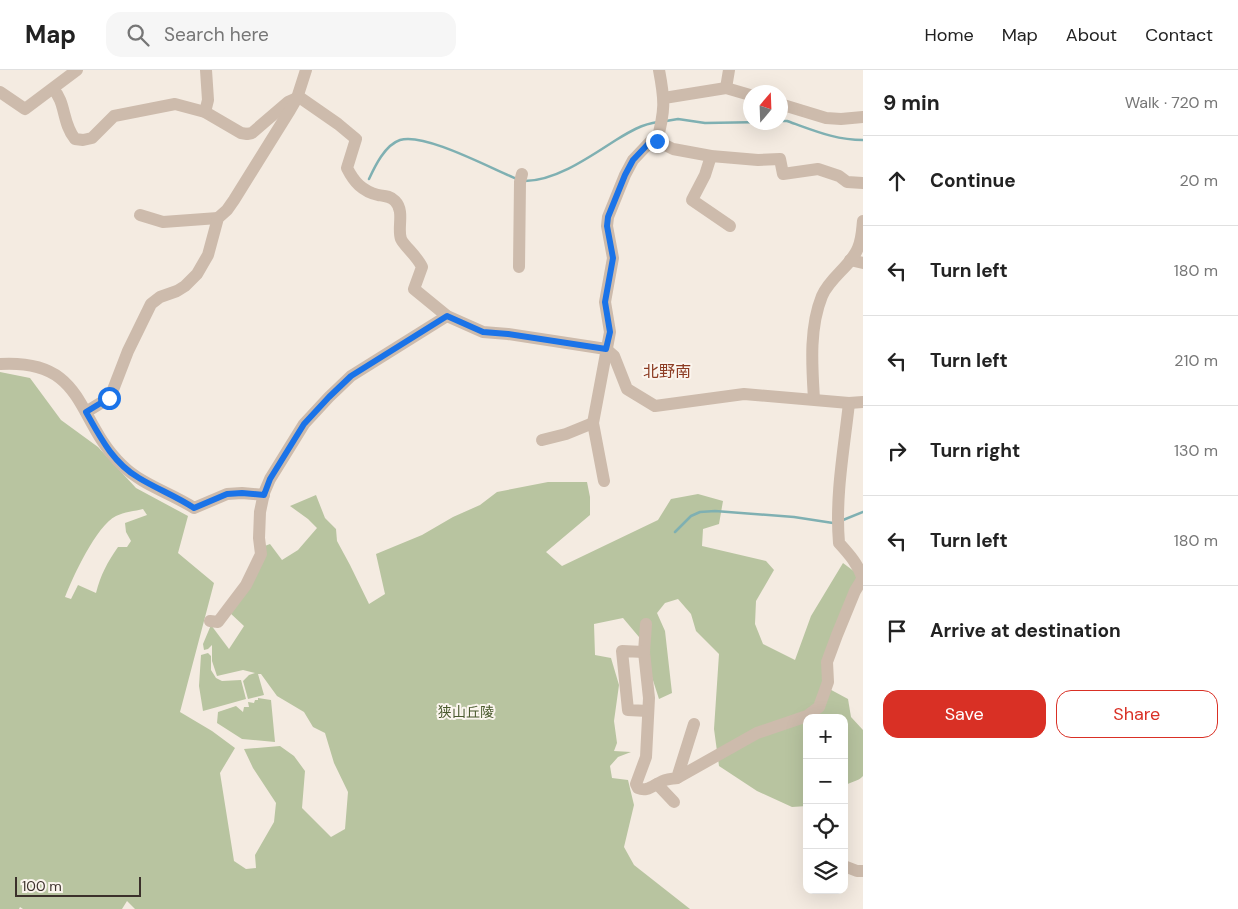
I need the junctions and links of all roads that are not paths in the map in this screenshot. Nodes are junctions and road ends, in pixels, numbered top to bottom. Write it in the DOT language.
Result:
graph roads {
  1 [pos="77,70"];
  2 [pos="206,70"];
  3 [pos="306,70"];
  4 [pos="658,70"];
  5 [pos="729,70"];
  6 [pos="726,88"];
  7 [pos="53,89"];
  8 [pos="0,92"];
  9 [pos="743,93"];
  10 [pos="297,98"];
  11 [pos="664,98"];
  12 [pos="788,106"];
  13 [pos="205,112"];
  14 [pos="863,117"];
  15 [pos="657,141"];
  16 [pos="711,156"];
  17 [pos="521,178"];
  18 [pos="863,183"];
  19 [pos="140,215"];
  20 [pos="218,218"];
  21 [pos="863,221"];
  22 [pos="730,226"];
  23 [pos="850,260"];
  24 [pos="863,263"];
  25 [pos="519,267"];
  26 [pos="447,316"];
  27 [pos="606,349"];
  28 [pos="0,364"];
  29 [pos="814,399"];
  30 [pos="863,402"];
  31 [pos="849,403"];
  32 [pos="86,412"];
  33 [pos="593,423"];
  34 [pos="542,440"];
  35 [pos="604,481"];
  36 [pos="264,495"];
  37 [pos="863,578"];
  38 [pos="210,621"];
  39 [pos="646,624"];
  40 [pos="644,652"];
  41 [pos="648,711"];
  42 [pos="694,724"];
  43 [pos="677,778"];
  44 [pos="656,784"];
  45 [pos="674,802"];
  46 [pos="848,868"];
  47 [pos="863,871"];
  1 -- 7 [label="street"];
  2 -- 13 [label="street"];
  3 -- 10 [label="street"];
  4 -- 11 [label="street"];
  5 -- 6 [label="street"];
  6 -- 9 [label="street"];
  6 -- 11 [label="street"];
  7 -- 8 [label="street"];
  7 -- 13 [label="street"];
  10 -- 13 [label="street"];
  10 -- 20 [label="street"];
  10 -- 26 [label="street"];
  11 -- 15 [label="street"];
  12 -- 14 [label="street"];
  15 -- 16 [label="street"];
  15 -- 27 [label="street"];
  16 -- 18 [label="street"];
  16 -- 22 [label="street"];
  17 -- 25 [label="street"];
  19 -- 20 [label="street"];
  20 -- 32 [label="street"];
  21 -- 23 [label="street"];
  23 -- 24 [label="street"];
  23 -- 29 [label="street"];
  26 -- 27 [label="street"];
  26 -- 36 [label="street"];
  27 -- 29 [label="street"];
  27 -- 33 [label="street"];
  28 -- 32 [label="street"];
  29 -- 31 [label="street"];
  30 -- 31 [label="street"];
  31 -- 37 [label="street"];
  32 -- 36 [label="street"];
  33 -- 34 [label="street"];
  33 -- 35 [label="street"];
  36 -- 38 [label="street"];
  37 -- 43 [label="street"];
  39 -- 40 [label="street"];
  40 -- 41 [label="street"];
  40 -- 41 [label="street"];
  41 -- 44 [label="street"];
  42 -- 43 [label="street"];
  43 -- 44 [label="street"];
  44 -- 45 [label="street"];
  46 -- 47 [label="street"];
}
